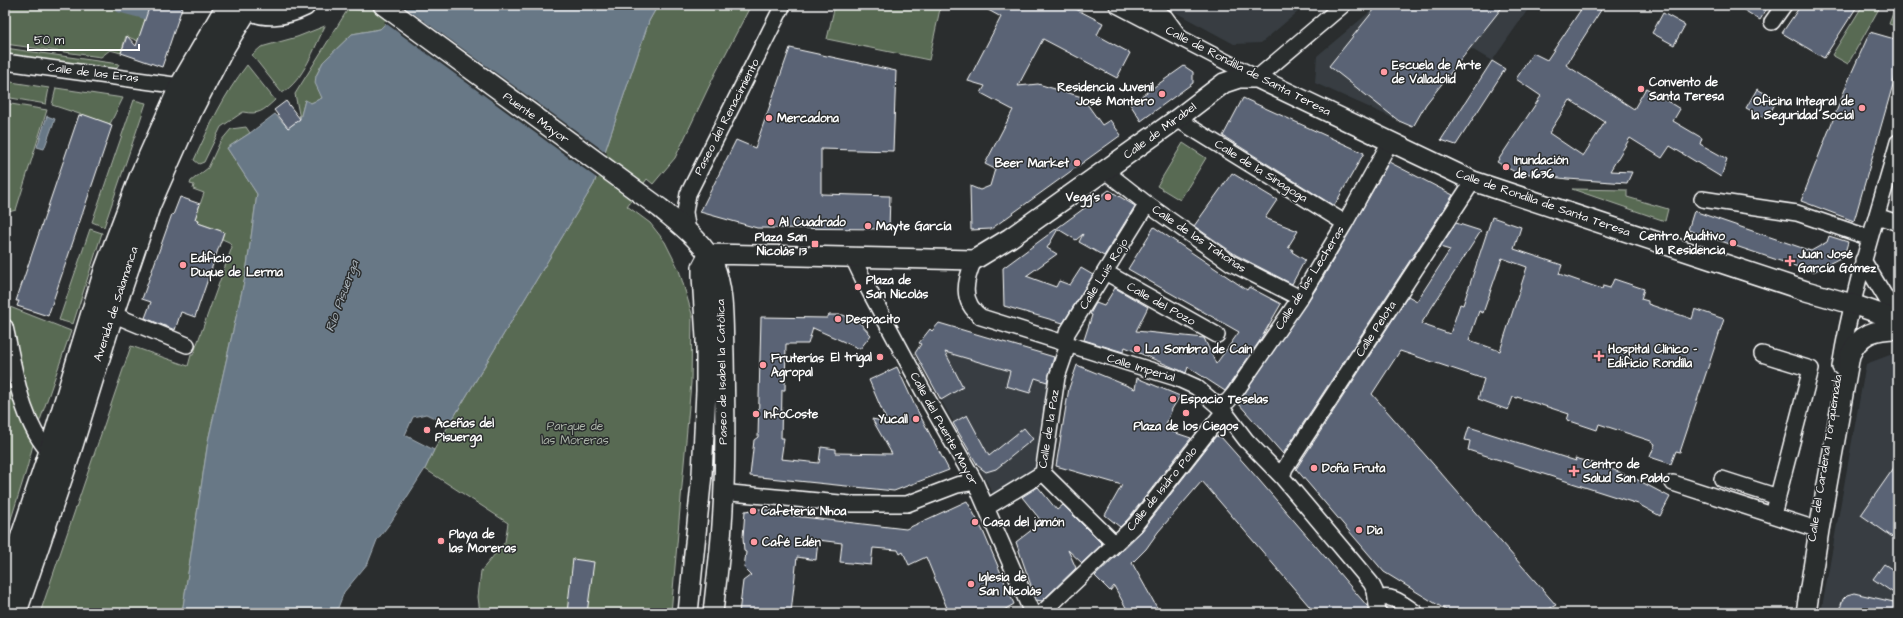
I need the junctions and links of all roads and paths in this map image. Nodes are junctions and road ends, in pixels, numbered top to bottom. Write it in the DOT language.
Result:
graph roads {
  1 [pos="242,5"];
  2 [pos="304,5"];
  3 [pos="383,5"];
  4 [pos="783,5"];
  5 [pos="1117,5"];
  6 [pos="1143,5"];
  7 [pos="1343,5"];
  8 [pos="1784,5"];
  9 [pos="1772,22"];
  10 [pos="1181,38"];
  11 [pos="5,62"];
  12 [pos="1257,78"];
  13 [pos="181,86"];
  14 [pos="1177,119"];
  15 [pos="1390,142"];
  16 [pos="1898,142"];
  17 [pos="1104,171"];
  18 [pos="1474,181"];
  19 [pos="1702,199"];
  20 [pos="1146,204"];
  21 [pos="1877,216"];
  22 [pos="1345,223"];
  23 [pos="1898,223"];
  24 [pos="688,232"];
  25 [pos="1870,238"];
  26 [pos="709,254"];
  27 [pos="853,258"];
  28 [pos="974,260"];
  29 [pos="1863,260"];
  30 [pos="1105,272"];
  31 [pos="1300,298"];
  32 [pos="1852,304"];
  33 [pos="112,314"];
  34 [pos="1898,319"];
  35 [pos="5,327"];
  36 [pos="1898,329"];
  37 [pos="1217,335"];
  38 [pos="187,345"];
  39 [pos="1067,345"];
  40 [pos="1762,354"];
  41 [pos="1850,355"];
  42 [pos="1222,409"];
  43 [pos="50,453"];
  44 [pos="1043,473"];
  45 [pos="1282,477"];
  46 [pos="1722,479"];
  47 [pos="975,482"];
  48 [pos="1673,484"];
  49 [pos="723,489"];
  50 [pos="1778,497"];
  51 [pos="986,508"];
  52 [pos="1773,515"];
  53 [pos="1816,529"];
  54 [pos="1115,544"];
  55 [pos="5,588"];
  56 [pos="1377,606"];
  57 [pos="1030,608"];
  58 [pos="15,613"];
  59 [pos="688,613"];
  60 [pos="713,613"];
  61 [pos="1042,613"];
  62 [pos="1416,613"];
  63 [pos="1800,613"];
  64 [pos="1806,613"];
  1 -- 2 [label="highway"];
  1 -- 13 [label="highway, Avenida de Salamanca"];
  1 -- 33 [label="highway, Avenida de Salamanca"];
  3 -- 24 [label="main road, Puente Mayor"];
  4 -- 24 [label="street, Paseo del Renacimiento"];
  5 -- 10 [label="street, Calle de Rondilla de Santa Teresa"];
  6 -- 10 [label="street"];
  7 -- 12 [label="street"];
  8 -- 9 [label="street"];
  10 -- 12 [label="street, Calle de Rondilla de Santa Teresa"];
  11 -- 13 [label="street, Calle de las Eras"];
  12 -- 14 [label="main road, Calle de Mirabel"];
  12 -- 15 [label="main road, Calle de Rondilla de Santa Teresa"];
  13 -- 43 [label="highway, Avenida de Salamanca"];
  14 -- 17 [label="main road, Calle de Mirabel"];
  14 -- 22 [label="street, Calle de la Sinagoga"];
  15 -- 18 [label="main road, Calle de Rondilla de Santa Teresa"];
  15 -- 22 [label="street, Calle de las Lecheras"];
  16 -- 21 [label="street, Calle del Cardenal Torquemada"];
  17 -- 20 [label="street, Calle de las Tahonas"];
  17 -- 28 [label="main road, Calle de Mirabel"];
  18 -- 32 [label="main road, Calle de Rondilla de Santa Teresa"];
  18 -- 45 [label="street, Calle Pelota"];
  19 -- 25 [label="street"];
  20 -- 30 [label="street, Calle Luis Rojo"];
  20 -- 31 [label="street, Calle de las Tahonas"];
  21 -- 23 [label="street"];
  21 -- 25 [label="street, Calle del Cardenal Torquemada"];
  22 -- 31 [label="street, Calle de las Lecheras"];
  24 -- 26 [label="main road"];
  25 -- 29 [label="street, Calle del Cardenal Torquemada"];
  26 -- 27 [label="main road"];
  26 -- 49 [label="main road, Paseo de Isabel la Católica"];
  26 -- 59 [label="main road, Paseo de Isabel la Católica"];
  27 -- 28 [label="main road"];
  27 -- 47 [label="street, Calle del Puente Mayor"];
  28 -- 39 [label="street, Calle Imperial"];
  29 -- 32 [label="street, Calle del Cardenal Torquemada"];
  29 -- 34 [label="street"];
  30 -- 37 [label="street, Calle del Pozo"];
  30 -- 39 [label="street, Calle Luis Rojo"];
  31 -- 42 [label="street, Calle de las Lecheras"];
  32 -- 34 [label="main road, Calle de Rondilla de Santa Teresa"];
  32 -- 41 [label="street, Calle del Cardenal Torquemada"];
  32 -- 53 [label="street, Calle del Cardenal Torquemada"];
  33 -- 38 [label="street"];
  33 -- 58 [label="highway, Avenida de Salamanca"];
  35 -- 43 [label="street"];
  36 -- 41 [label="main road"];
  39 -- 42 [label="street, Calle Imperial"];
  39 -- 44 [label="street, Calle de la Paz"];
  40 -- 50 [label="street"];
  41 -- 53 [label="main road, Calle del Cardenal Torquemada"];
  42 -- 45 [label="street, Calle Imperial"];
  42 -- 54 [label="street, Calle de Isidro Polo"];
  43 -- 55 [label="highway, Avenida de Salamanca"];
  44 -- 51 [label="street, Calle de la Paz"];
  44 -- 54 [label="street"];
  45 -- 56 [label="street, Calle Imperial"];
  46 -- 50 [label="street"];
  47 -- 49 [label="street"];
  47 -- 51 [label="street, Calle del Puente Mayor"];
  48 -- 52 [label="street"];
  49 -- 60 [label="main road, Paseo de Isabel la Católica"];
  50 -- 52 [label="street"];
  51 -- 57 [label="street, Calle del Puente Mayor"];
  52 -- 53 [label="street"];
  53 -- 63 [label="street, Calle del Cardenal Torquemada"];
  53 -- 64 [label="main road, Calle del Cardenal Torquemada"];
  54 -- 61 [label="street, Calle de Isidro Polo"];
  56 -- 62 [label="street"];
}
